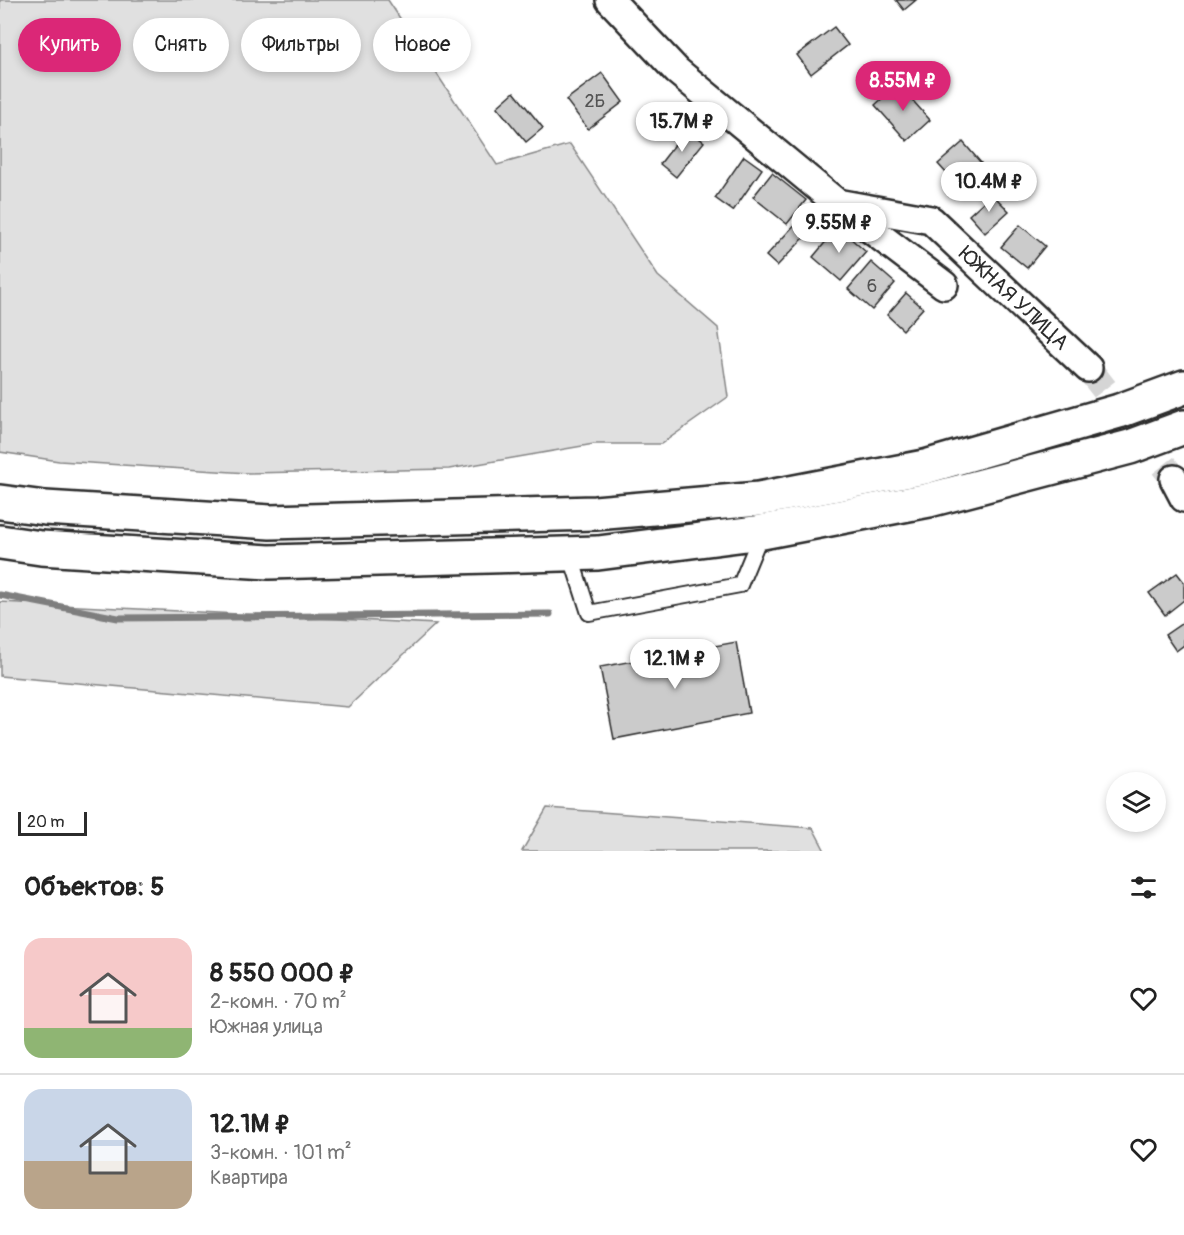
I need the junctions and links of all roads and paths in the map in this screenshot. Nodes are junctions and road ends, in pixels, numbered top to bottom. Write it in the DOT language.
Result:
graph roads {
  1 [pos="610,0"];
  2 [pos="837,203"];
  3 [pos="944,285"];
  4 [pos="1088,368"];
  5 [pos="1184,387"];
  6 [pos="1184,427"];
  7 [pos="0,502"];
  8 [pos="762,532"];
  9 [pos="0,542"];
  10 [pos="570,554"];
  1 -- 2 [label="street, ЮЖНАЯ УЛИЦА"];
  2 -- 3 [label="street, ЮЖНАЯ УЛИЦА"];
  2 -- 4 [label="street, ЮЖНАЯ УЛИЦА"];
  5 -- 7 [label="main road"];
  6 -- 8 [label="main road"];
  8 -- 10 [label="main road"];
  8 -- 10 [label="lane"];
  9 -- 10 [label="main road"];
}
